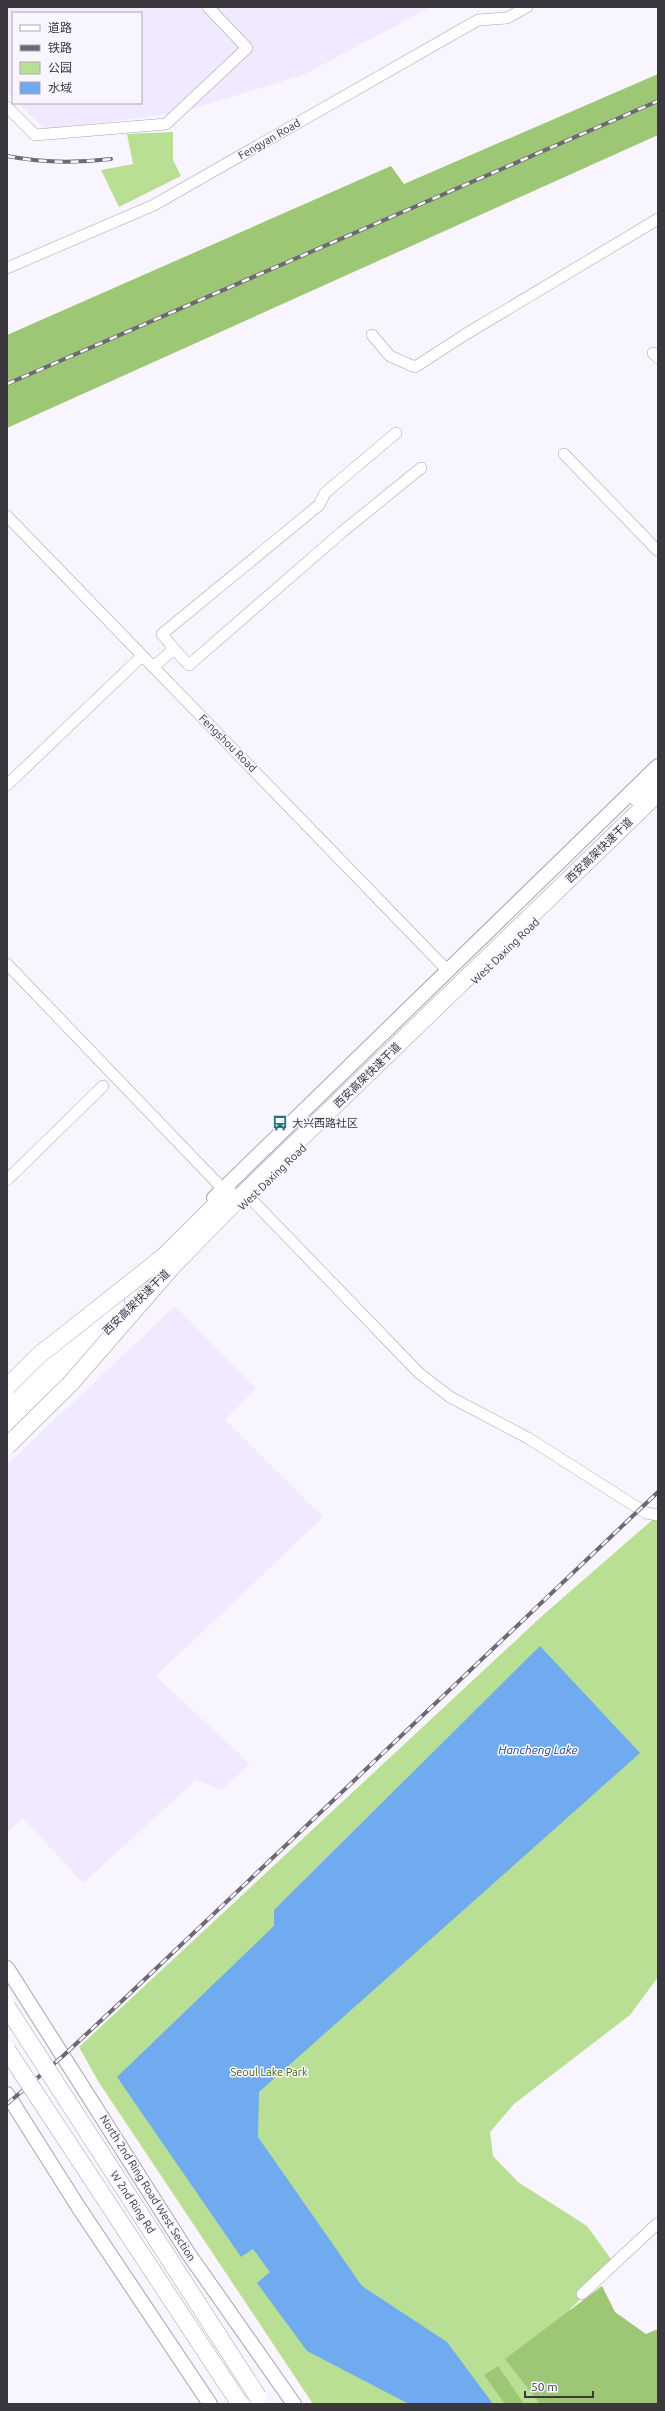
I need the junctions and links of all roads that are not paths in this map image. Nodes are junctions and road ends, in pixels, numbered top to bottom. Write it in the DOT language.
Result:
graph roads {
  1 [pos="208,7"];
  2 [pos="527,7"];
  3 [pos="7,107"];
  4 [pos="658,218"];
  5 [pos="7,268"];
  6 [pos="372,335"];
  7 [pos="396,433"];
  8 [pos="564,454"];
  9 [pos="421,468"];
  10 [pos="7,516"];
  11 [pos="658,551"];
  12 [pos="174,648"];
  13 [pos="142,656"];
  14 [pos="153,667"];
  15 [pos="658,766"];
  16 [pos="658,778"];
  17 [pos="7,785"];
  18 [pos="658,793"];
  19 [pos="658,801"];
  20 [pos="7,964"];
  21 [pos="448,971"];
  22 [pos="103,1086"];
  23 [pos="7,1180"];
  24 [pos="223,1189"];
  25 [pos="250,1198"];
  26 [pos="166,1263"];
  27 [pos="7,1387"];
  28 [pos="7,1398"];
  29 [pos="7,1405"];
  30 [pos="7,1424"];
  31 [pos="7,1434"];
  32 [pos="7,1446"];
  33 [pos="658,1515"];
  34 [pos="7,1968"];
  35 [pos="7,2007"];
  36 [pos="7,2050"];
  37 [pos="7,2094"];
  38 [pos="658,2223"];
  39 [pos="582,2294"];
  40 [pos="261,2400"];
  41 [pos="210,2404"];
  42 [pos="240,2404"];
  43 [pos="294,2404"];
  1 -- 3 [label="street"];
  2 -- 5 [label="street, Fengyan Road"];
  4 -- 6 [label="street"];
  7 -- 12 [label="street"];
  8 -- 11 [label="street"];
  9 -- 12 [label="street"];
  10 -- 13 [label="street, Fengshou Road"];
  12 -- 14 [label="street"];
  13 -- 14 [label="street, Fengshou Road"];
  13 -- 17 [label="street"];
  14 -- 21 [label="street, Fengshou Road"];
  15 -- 21 [label="main road"];
  16 -- 26 [label="highway, 西安高架快速干道"];
  18 -- 26 [label="highway, 西安高架快速干道"];
  19 -- 25 [label="main road, West Daxing Road"];
  20 -- 24 [label="street"];
  21 -- 24 [label="main road"];
  22 -- 23 [label="street"];
  24 -- 28 [label="main road"];
  25 -- 31 [label="main road, West Daxing Road"];
  25 -- 33 [label="street"];
  26 -- 27 [label="highway, bridge"];
  26 -- 29 [label="highway, 西安高架快速干道, bridge"];
  26 -- 30 [label="highway, 西安高架快速干道, bridge"];
  26 -- 32 [label="highway, bridge"];
  34 -- 43 [label="main road, North 2nd Ring Road West Section"];
  35 -- 40 [label="highway, W 2nd Ring Rd, bridge"];
  36 -- 42 [label="highway, W 2nd Ring Rd, bridge"];
  37 -- 41 [label="main road"];
  38 -- 39 [label="street"];
}
